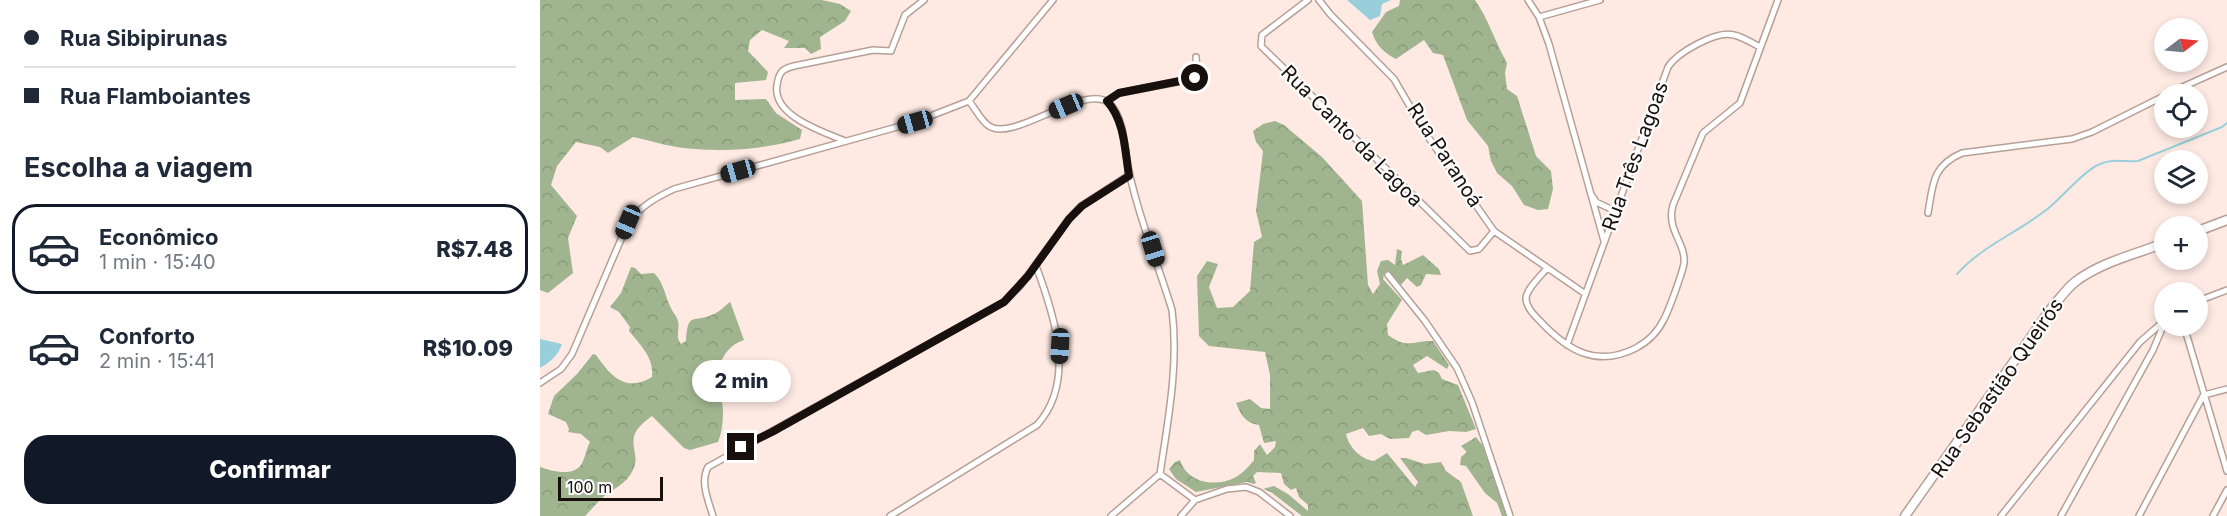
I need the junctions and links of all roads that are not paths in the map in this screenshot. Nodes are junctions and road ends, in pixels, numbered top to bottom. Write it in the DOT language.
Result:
graph roads {
  1 [pos="924,0"];
  2 [pos="1053,0"];
  3 [pos="1308,0"];
  4 [pos="1319,0"];
  5 [pos="1528,0"];
  6 [pos="1600,0"];
  7 [pos="1778,0"];
  8 [pos="1539,17"];
  9 [pos="1760,47"];
  10 [pos="1196,57"];
  11 [pos="2227,67"];
  12 [pos="2190,84"];
  13 [pos="969,100"];
  14 [pos="1107,101"];
  15 [pos="2154,101"];
  16 [pos="845,141"];
  17 [pos="1129,176"];
  18 [pos="1590,193"];
  19 [pos="1615,211"];
  20 [pos="1928,213"];
  21 [pos="2227,219"];
  22 [pos="2208,227"];
  23 [pos="1494,231"];
  24 [pos="1604,243"];
  25 [pos="2154,246"];
  26 [pos="1036,266"];
  27 [pos="1547,268"];
  28 [pos="1388,275"];
  29 [pos="2227,290"];
  30 [pos="1584,293"];
  31 [pos="2208,297"];
  32 [pos="2154,330"];
  33 [pos="2158,336"];
  34 [pos="2187,336"];
  35 [pos="2140,342"];
  36 [pos="1567,345"];
  37 [pos="2153,350"];
  38 [pos="540,383"];
  39 [pos="2227,389"];
  40 [pos="2204,395"];
  41 [pos="2227,471"];
  42 [pos="1161,474"];
  43 [pos="2227,490"];
  44 [pos="1195,500"];
  45 [pos="713,516"];
  46 [pos="890,516"];
  47 [pos="1111,516"];
  48 [pos="1181,516"];
  49 [pos="1290,516"];
  50 [pos="1510,516"];
  51 [pos="1905,516"];
  52 [pos="2001,516"];
  53 [pos="2061,516"];
  54 [pos="2139,516"];
  55 [pos="2213,516"];
  1 -- 16 [label="street"];
  2 -- 13 [label="street"];
  3 -- 23 [label="street, Rua Canto da Lagoa"];
  4 -- 23 [label="street, Rua Paranoá"];
  5 -- 8 [label="street"];
  6 -- 8 [label="street"];
  7 -- 9 [label="street"];
  8 -- 18 [label="street"];
  9 -- 19 [label="street, Rua Três Lagoas"];
  9 -- 36 [label="street"];
  10 -- 14 [label="street"];
  11 -- 12 [label="street"];
  13 -- 14 [label="street"];
  13 -- 16 [label="street"];
  14 -- 17 [label="street"];
  15 -- 20 [label="street"];
  16 -- 38 [label="street"];
  17 -- 26 [label="street"];
  17 -- 42 [label="street"];
  18 -- 19 [label="street"];
  18 -- 24 [label="street"];
  19 -- 24 [label="street, Rua Três Lagoas"];
  21 -- 22 [label="street"];
  23 -- 27 [label="street, Rua Paranoá"];
  24 -- 30 [label="street, Rua Três Lagoas"];
  25 -- 51 [label="street, Rua Sebastião Queirós"];
  26 -- 45 [label="street"];
  26 -- 46 [label="street"];
  27 -- 30 [label="street, Rua Paranoá"];
  27 -- 36 [label="street"];
  28 -- 50 [label="street"];
  29 -- 31 [label="street"];
  30 -- 36 [label="street, Rua Três Lagoas"];
  32 -- 35 [label="street"];
  33 -- 37 [label="street"];
  34 -- 40 [label="street"];
  35 -- 37 [label="street"];
  35 -- 52 [label="street"];
  37 -- 53 [label="street"];
  39 -- 40 [label="street"];
  40 -- 41 [label="street"];
  40 -- 54 [label="street"];
  42 -- 44 [label="street"];
  42 -- 47 [label="street"];
  43 -- 55 [label="street"];
  44 -- 48 [label="street"];
  44 -- 49 [label="street"];
}
